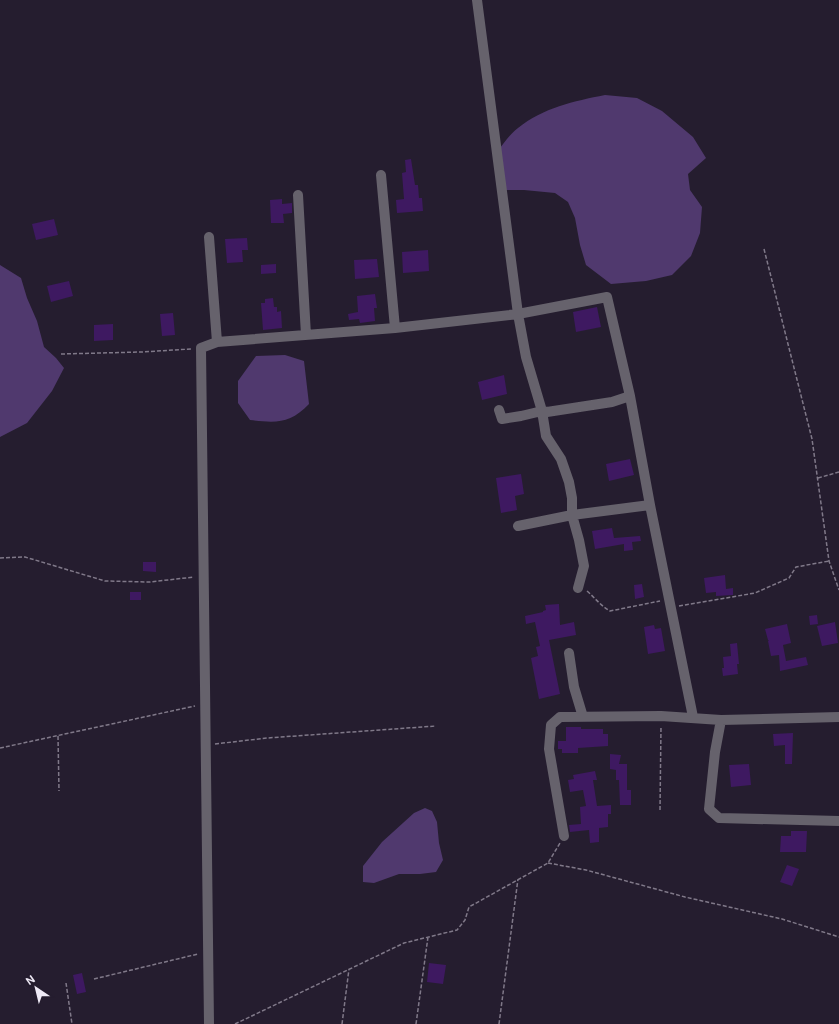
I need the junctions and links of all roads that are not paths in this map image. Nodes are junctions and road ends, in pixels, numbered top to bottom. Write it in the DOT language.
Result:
graph roads {
  1 [pos="477,0"];
  2 [pos="381,175"];
  3 [pos="298,195"];
  4 [pos="209,237"];
  5 [pos="518,314"];
  6 [pos="395,328"];
  7 [pos="306,335"];
  8 [pos="217,342"];
  9 [pos="630,396"];
  10 [pos="499,410"];
  11 [pos="542,411"];
  12 [pos="650,505"];
  13 [pos="572,515"];
  14 [pos="518,526"];
  15 [pos="578,588"];
  16 [pos="569,653"];
  17 [pos="583,717"];
  18 [pos="693,717"];
  19 [pos="839,717"];
  20 [pos="721,720"];
  21 [pos="839,821"];
  22 [pos="564,836"];
  23 [pos="209,1024"];
  1 -- 5 [label="street"];
  2 -- 6 [label="street"];
  3 -- 7 [label="street"];
  4 -- 8 [label="street"];
  5 -- 6 [label="street"];
  5 -- 9 [label="street"];
  5 -- 11 [label="street"];
  6 -- 7 [label="street"];
  7 -- 8 [label="street"];
  8 -- 23 [label="street"];
  9 -- 11 [label="street"];
  9 -- 12 [label="street"];
  10 -- 11 [label="street"];
  11 -- 13 [label="street"];
  12 -- 13 [label="street"];
  12 -- 18 [label="street"];
  13 -- 14 [label="street"];
  13 -- 15 [label="street"];
  16 -- 17 [label="street"];
  17 -- 18 [label="street"];
  17 -- 22 [label="street"];
  18 -- 20 [label="street"];
  19 -- 20 [label="street"];
  20 -- 21 [label="street"];
}
